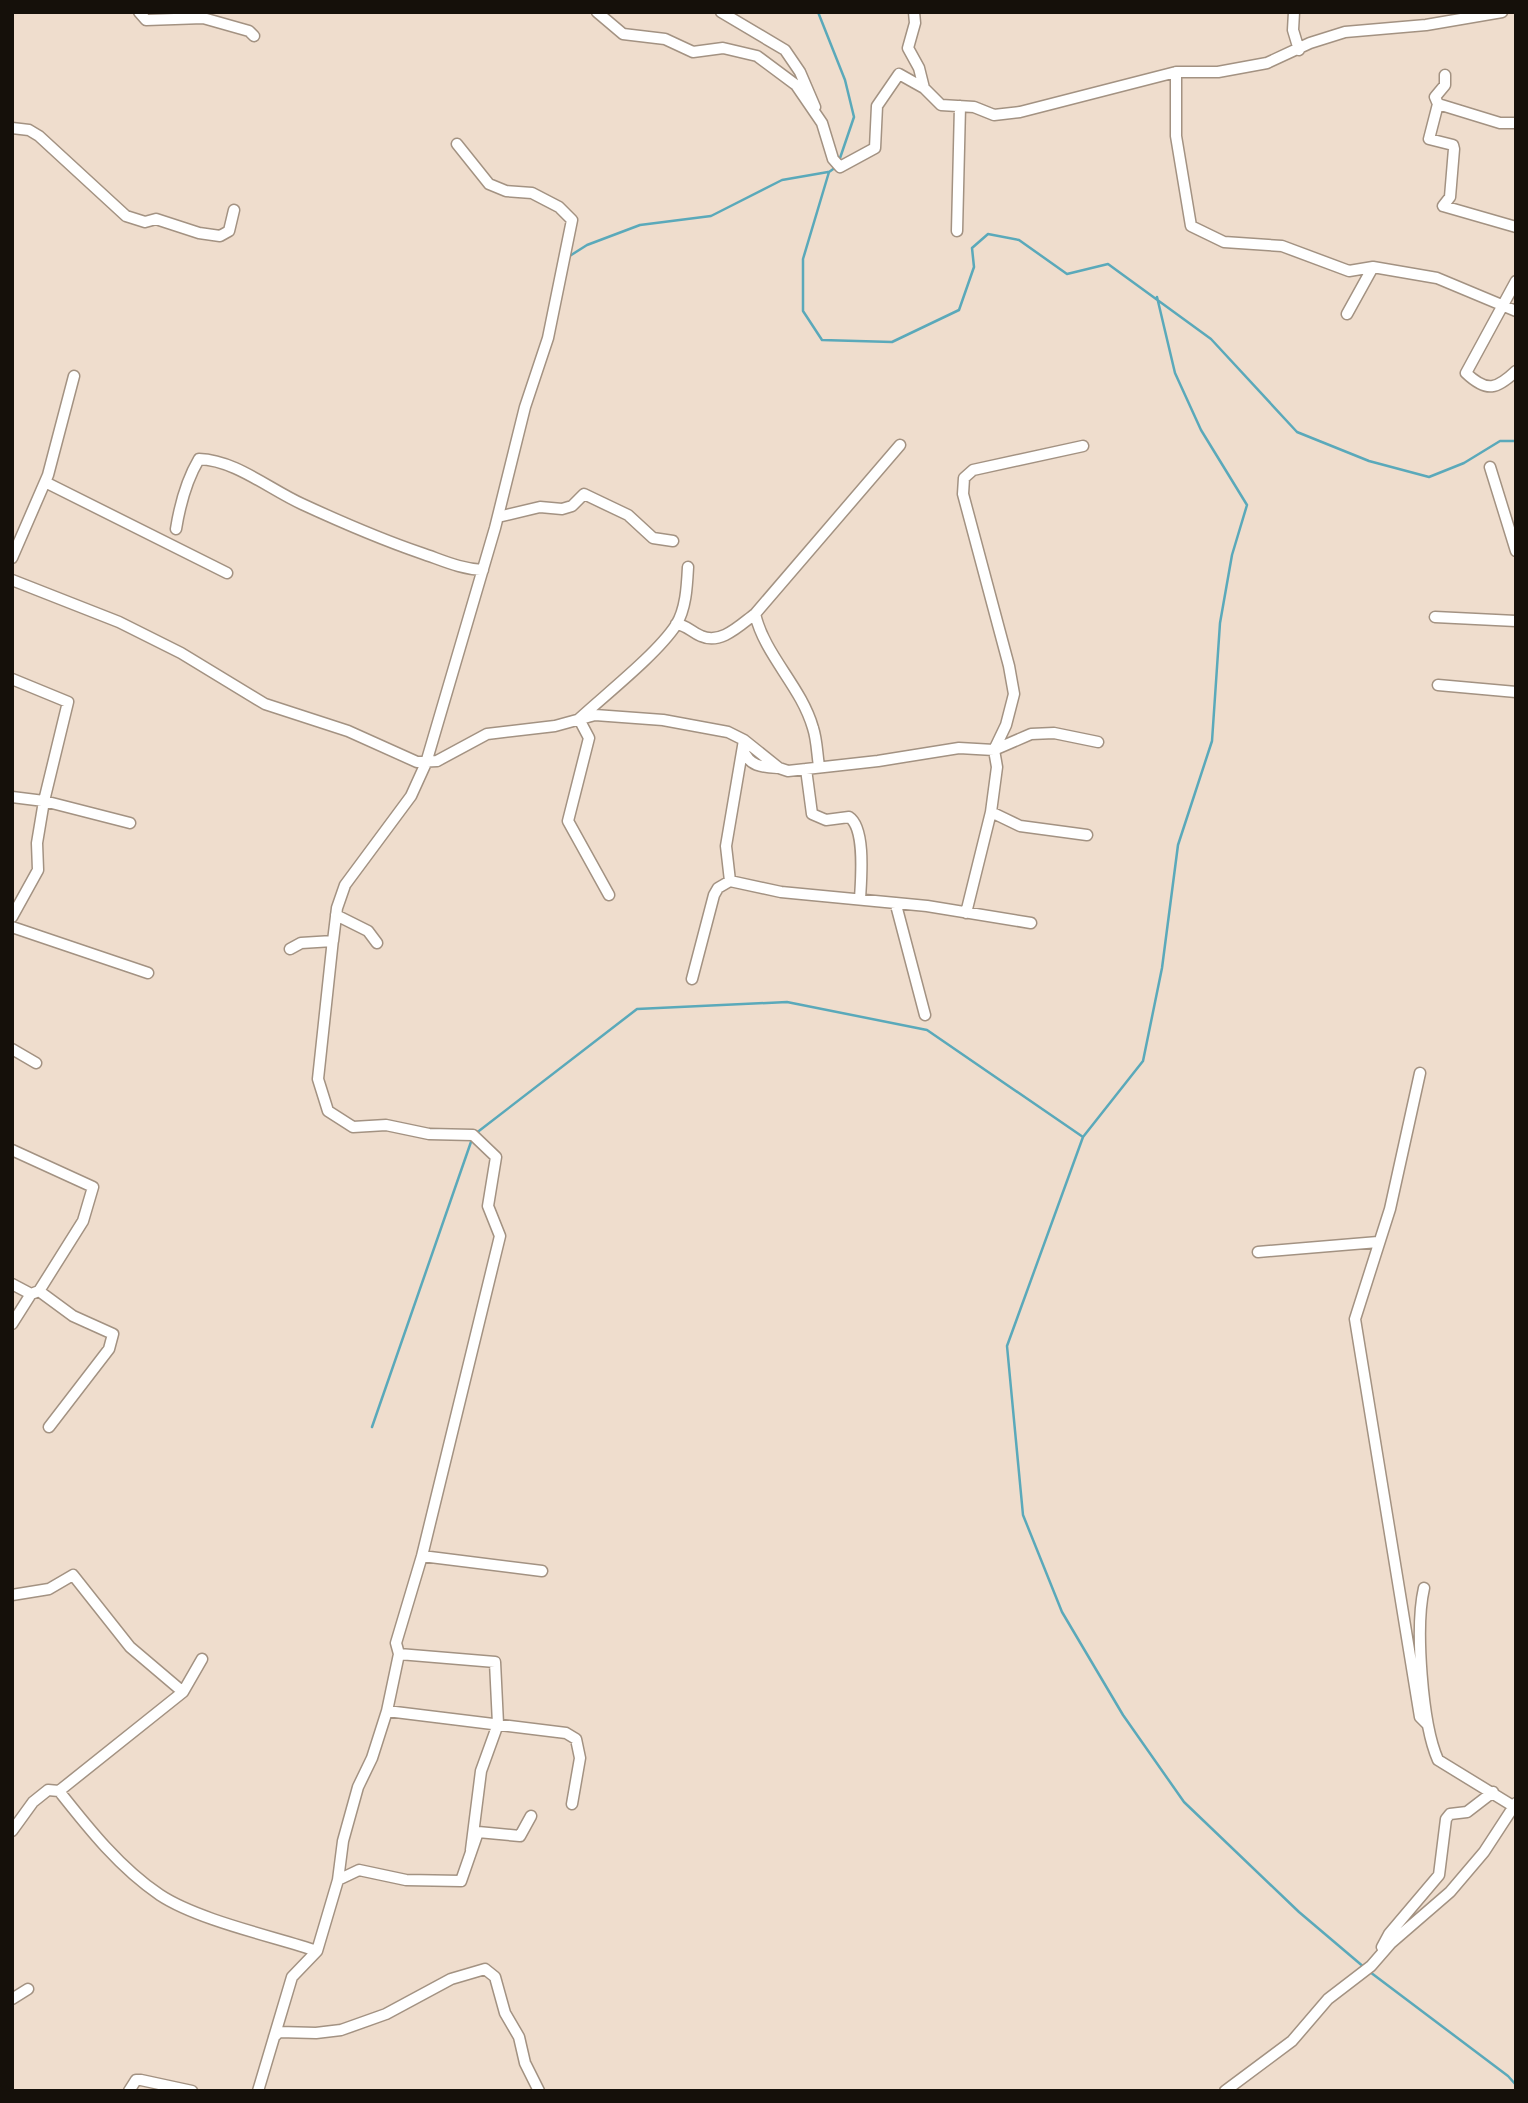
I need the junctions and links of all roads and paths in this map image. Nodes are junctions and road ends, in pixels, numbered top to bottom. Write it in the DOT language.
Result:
graph roads {
  1 [pos="139,12"];
  2 [pos="597,12"];
  3 [pos="722,12"];
  4 [pos="914,12"];
  5 [pos="1294,12"];
  6 [pos="1424,12"];
  7 [pos="1502,12"];
  8 [pos="1426,26"];
  9 [pos="254,36"];
  10 [pos="1299,50"];
  11 [pos="1176,72"];
  12 [pos="1445,75"];
  13 [pos="924,88"];
  14 [pos="1438,104"];
  15 [pos="960,106"];
  16 [pos="816,114"];
  17 [pos="1516,123"];
  18 [pos="12,128"];
  19 [pos="457,144"];
  20 [pos="234,210"];
  21 [pos="1516,227"];
  22 [pos="957,231"];
  23 [pos="1373,267"];
  24 [pos="1516,281"];
  25 [pos="1505,305"];
  26 [pos="1516,311"];
  27 [pos="1347,314"];
  28 [pos="1516,371"];
  29 [pos="74,376"];
  30 [pos="900,445"];
  31 [pos="1083,446"];
  32 [pos="1490,467"];
  33 [pos="45,482"];
  34 [pos="498,517"];
  35 [pos="176,529"];
  36 [pos="673,541"];
  37 [pos="1516,551"];
  38 [pos="12,558"];
  39 [pos="688,567"];
  40 [pos="483,570"];
  41 [pos="227,573"];
  42 [pos="12,580"];
  43 [pos="755,614"];
  44 [pos="1435,617"];
  45 [pos="1516,621"];
  46 [pos="676,624"];
  47 [pos="12,679"];
  48 [pos="1438,685"];
  49 [pos="1516,692"];
  50 [pos="579,719"];
  51 [pos="1098,741"];
  52 [pos="743,744"];
  53 [pos="994,750"];
  54 [pos="426,763"];
  55 [pos="819,766"];
  56 [pos="806,769"];
  57 [pos="12,797"];
  58 [pos="44,801"];
  59 [pos="991,812"];
  60 [pos="130,823"];
  61 [pos="1087,835"];
  62 [pos="730,881"];
  63 [pos="609,895"];
  64 [pos="860,899"];
  65 [pos="896,905"];
  66 [pos="966,913"];
  67 [pos="336,915"];
  68 [pos="12,917"];
  69 [pos="1031,923"];
  70 [pos="12,927"];
  71 [pos="333,939"];
  72 [pos="377,943"];
  73 [pos="289,949"];
  74 [pos="148,973"];
  75 [pos="692,979"];
  76 [pos="925,1015"];
  77 [pos="12,1049"];
  78 [pos="36,1063"];
  79 [pos="1420,1073"];
  80 [pos="12,1150"];
  81 [pos="1378,1242"];
  82 [pos="1258,1252"];
  83 [pos="12,1284"];
  84 [pos="35,1293"];
  85 [pos="12,1324"];
  86 [pos="50,1427"];
  87 [pos="422,1556"];
  88 [pos="542,1571"];
  89 [pos="1424,1588"];
  90 [pos="12,1595"];
  91 [pos="399,1654"];
  92 [pos="202,1659"];
  93 [pos="183,1692"];
  94 [pos="387,1711"];
  95 [pos="498,1724"];
  96 [pos="1427,1724"];
  97 [pos="59,1791"];
  98 [pos="1493,1792"];
  99 [pos="572,1804"];
  100 [pos="1514,1804"];
  101 [pos="531,1816"];
  102 [pos="12,1831"];
  103 [pos="471,1850"];
  104 [pos="338,1880"];
  105 [pos="317,1951"];
  106 [pos="1374,1962"];
  107 [pos="28,1989"];
  108 [pos="12,2000"];
  109 [pos="274,2037"];
  110 [pos="1225,2090"];
  111 [pos="129,2091"];
  112 [pos="192,2091"];
  113 [pos="258,2091"];
  114 [pos="539,2091"];
  1 -- 9 [label="street"];
  2 -- 16 [label="street"];
  3 -- 16 [label="street"];
  4 -- 13 [label="street"];
  5 -- 10 [label="street"];
  6 -- 8 [label="street"];
  7 -- 8 [label="street"];
  8 -- 10 [label="street"];
  10 -- 11 [label="street"];
  11 -- 15 [label="street"];
  11 -- 23 [label="street"];
  12 -- 14 [label="street"];
  13 -- 15 [label="street"];
  13 -- 16 [label="street"];
  14 -- 17 [label="street"];
  14 -- 21 [label="street"];
  15 -- 22 [label="street"];
  18 -- 20 [label="street"];
  19 -- 34 [label="street"];
  23 -- 25 [label="street"];
  23 -- 27 [label="street"];
  24 -- 25 [label="street"];
  25 -- 26 [label="street"];
  25 -- 28 [label="street"];
  29 -- 33 [label="street"];
  30 -- 43 [label="street"];
  31 -- 53 [label="street"];
  32 -- 37 [label="street"];
  33 -- 38 [label="street"];
  33 -- 41 [label="street"];
  34 -- 36 [label="street"];
  34 -- 40 [label="street"];
  35 -- 40 [label="street"];
  39 -- 46 [label="street"];
  40 -- 54 [label="street"];
  42 -- 54 [label="street"];
  43 -- 46 [label="street"];
  43 -- 55 [label="street"];
  44 -- 45 [label="street"];
  46 -- 50 [label="street"];
  47 -- 58 [label="street"];
  48 -- 49 [label="street"];
  50 -- 52 [label="street"];
  50 -- 54 [label="street"];
  50 -- 63 [label="street"];
  51 -- 53 [label="street"];
  52 -- 56 [label="street"];
  52 -- 62 [label="street"];
  53 -- 55 [label="street"];
  53 -- 59 [label="street"];
  54 -- 67 [label="street"];
  55 -- 56 [label="street"];
  56 -- 64 [label="street"];
  57 -- 58 [label="street"];
  58 -- 60 [label="street"];
  58 -- 68 [label="street"];
  59 -- 61 [label="street"];
  59 -- 66 [label="street"];
  62 -- 64 [label="street"];
  62 -- 75 [label="street"];
  64 -- 65 [label="street"];
  65 -- 66 [label="street"];
  65 -- 76 [label="street"];
  66 -- 69 [label="street"];
  67 -- 71 [label="street"];
  67 -- 72 [label="street"];
  70 -- 74 [label="street"];
  71 -- 73 [label="street"];
  71 -- 87 [label="street"];
  77 -- 78 [label="street"];
  79 -- 81 [label="street"];
  80 -- 84 [label="street"];
  81 -- 82 [label="street"];
  81 -- 96 [label="street"];
  83 -- 84 [label="street"];
  84 -- 85 [label="street"];
  84 -- 86 [label="street"];
  87 -- 88 [label="street"];
  87 -- 91 [label="street"];
  89 -- 96 [label="street"];
  90 -- 93 [label="street"];
  91 -- 94 [label="street"];
  91 -- 95 [label="street"];
  92 -- 93 [label="street"];
  93 -- 97 [label="street"];
  94 -- 95 [label="street"];
  94 -- 104 [label="street"];
  95 -- 99 [label="street"];
  95 -- 103 [label="street"];
  96 -- 98 [label="street"];
  97 -- 102 [label="street"];
  97 -- 105 [label="street"];
  98 -- 100 [label="street"];
  98 -- 106 [label="street"];
  100 -- 106 [label="street"];
  101 -- 103 [label="street"];
  103 -- 104 [label="street"];
  104 -- 105 [label="street"];
  105 -- 109 [label="street"];
  106 -- 110 [label="street"];
  107 -- 108 [label="street"];
  109 -- 113 [label="street"];
  109 -- 114 [label="street"];
  111 -- 112 [label="street"];
}
